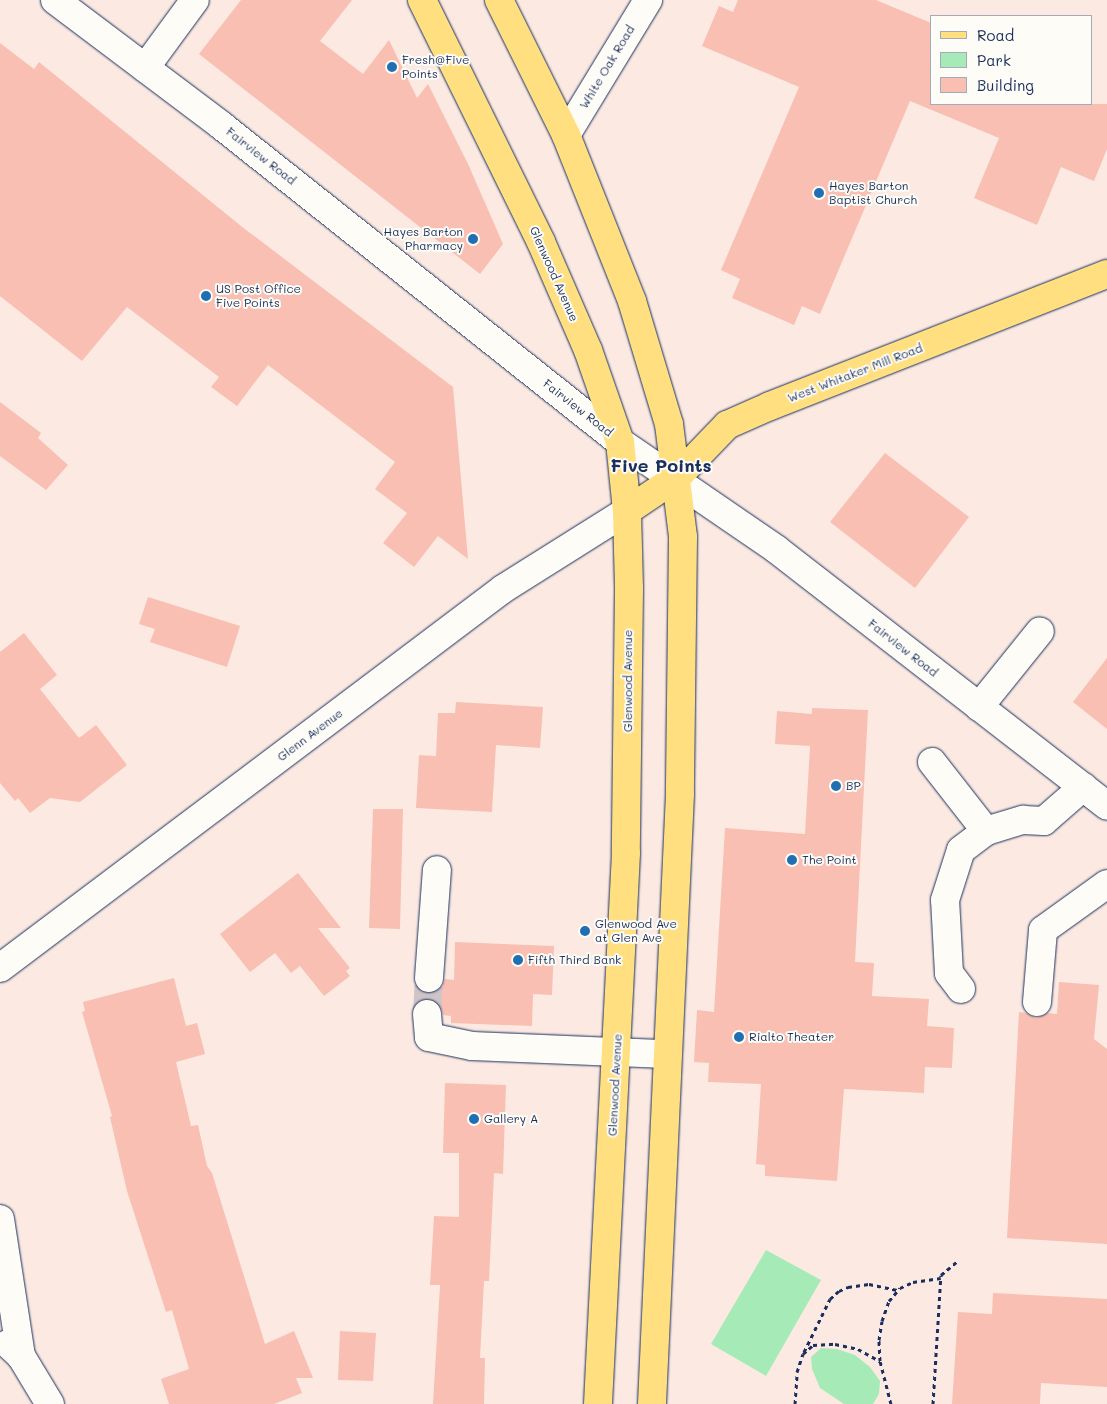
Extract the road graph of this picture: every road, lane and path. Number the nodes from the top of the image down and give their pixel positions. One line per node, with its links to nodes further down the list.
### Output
1 (56, 0): 6 (street, Fairview Road)
2 (195, 0): 6 (street)
3 (422, 0): 9 (main road, Glenwood Avenue)
4 (499, 0): 7 (main road)
5 (648, 0): 7 (street, White Oak Road)
6 (146, 68): 9 (street, Fairview Road)
7 (566, 135): 10 (main road)
8 (1107, 274): 10 (main road, West Whitaker Mill Road)
9 (620, 442): 10 (street, Fairview Road); 11 (main road, Glenwood Avenue)
10 (676, 478): 11 (main road, West Whitaker Mill Road); 13 (street, Fairview Road); 26 (main road)
11 (627, 511): 20 (street, Glenn Avenue); 25 (main road, Glenwood Avenue)
12 (1040, 631): 13 (street)
13 (979, 707): 15 (street, Fairview Road)
14 (932, 762): 17 (street)
15 (1083, 787): 16 (street, Fairview Road); 17 (street)
16 (1107, 806)
17 (986, 831): 22 (street)
18 (437, 870): 21 (street)
19 (1107, 884): 23 (street)
20 (0, 968)
21 (429, 978)
22 (961, 989)
23 (1037, 1002)
24 (427, 1014): 25 (street)
25 (616, 1052): 26 (street); 36 (main road, Glenwood Avenue)
26 (666, 1054): 37 (main road)
27 (0, 1219): 33 (street)
28 (960, 1260): 29 (path)
29 (941, 1278): 30 (path); 40 (path)
30 (898, 1290): 32 (path); 34 (path)
31 (0, 1337): 33 (street)
32 (804, 1354): 34 (path); 38 (path)
33 (21, 1356): 35 (street)
34 (880, 1361): 39 (path)
35 (50, 1404)
36 (598, 1404)
37 (652, 1404)
38 (795, 1404)
39 (891, 1404)
40 (933, 1404)

